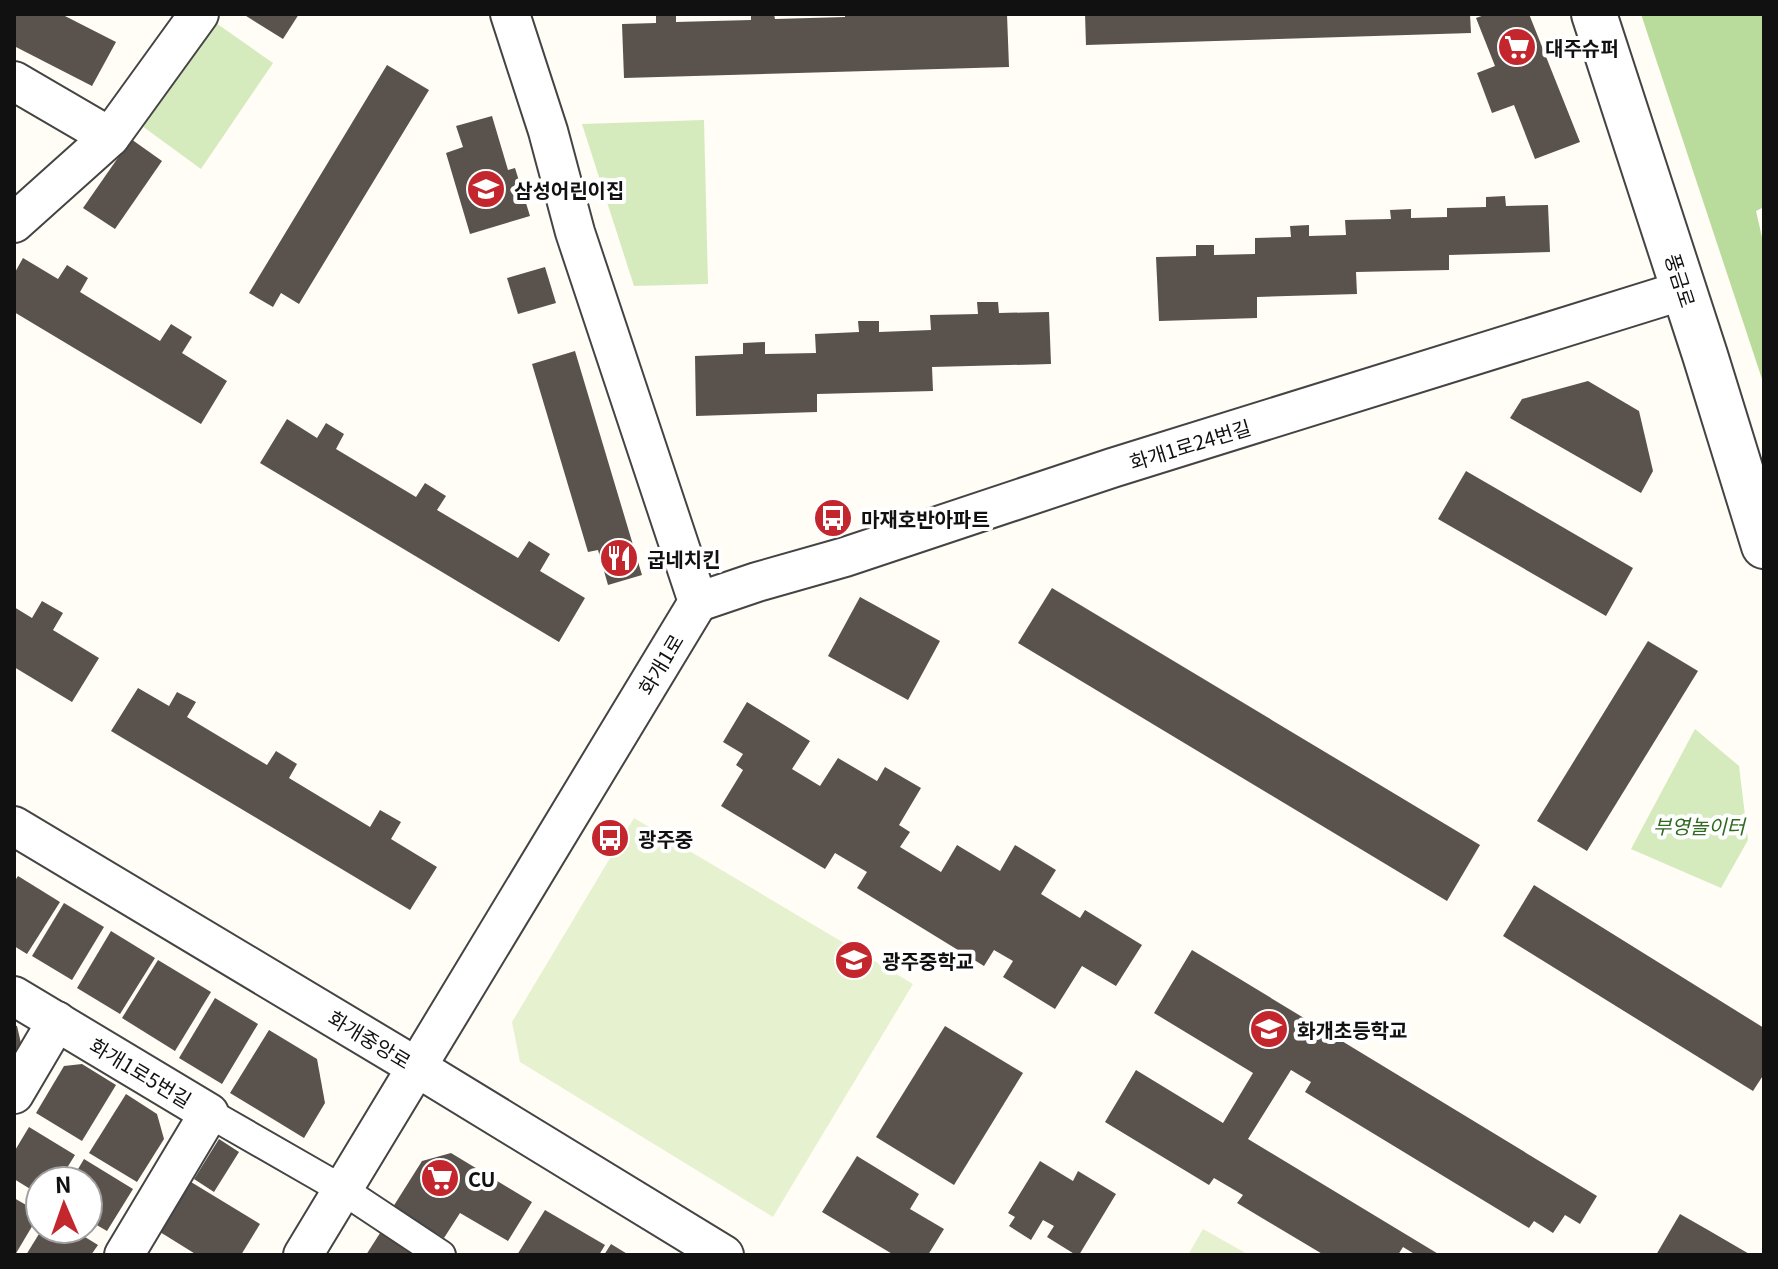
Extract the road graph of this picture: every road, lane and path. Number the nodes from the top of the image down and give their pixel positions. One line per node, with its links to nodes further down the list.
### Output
1 (199, 14): 5 (street)
2 (510, 14): 9 (street)
3 (1594, 14): 7 (street, 풍금로)
4 (14, 81): 5 (street)
5 (110, 137): 6 (street)
6 (14, 223)
7 (1684, 290): 8 (street, 풍금로); 9 (street, 화개1로24번길)
8 (1764, 546)
9 (698, 602): 13 (street, 화개1로)
10 (14, 826): 13 (street, 화개중앙로)
11 (14, 996): 12 (street, 화개1로5번길)
12 (57, 1021): 14 (street); 15 (street, 화개1로5번길)
13 (418, 1068): 16 (street, 화개1로); 20 (street, 화개중앙로)
14 (14, 1094)
15 (209, 1113): 16 (street); 17 (street, 화개1로5번길)
16 (343, 1190): 18 (street, 화개1로); 19 (street)
17 (124, 1255)
18 (303, 1255)
19 (441, 1255)
20 (724, 1255)

